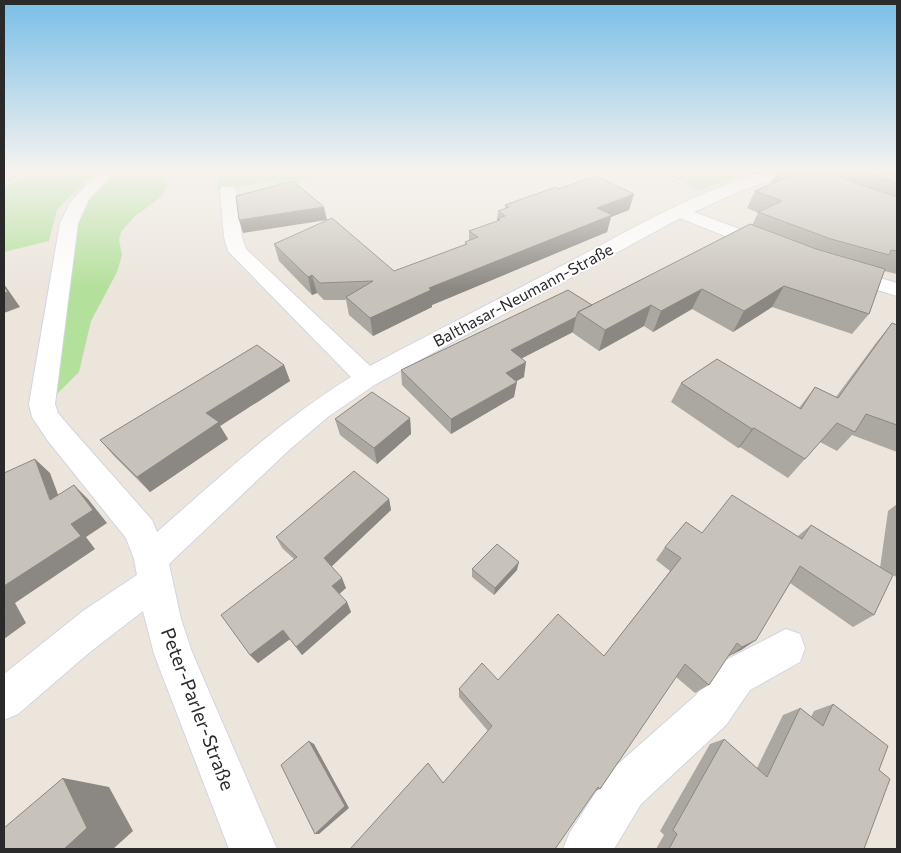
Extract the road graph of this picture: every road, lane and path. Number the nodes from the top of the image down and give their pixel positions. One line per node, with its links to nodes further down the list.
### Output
1 (73, 210): 9 (street, Peter-Parler-Straße)
2 (230, 210): 8 (street)
3 (685, 210): 4 (street, Balthasar-Neumann-Straße)
4 (680, 212): 5 (street); 8 (street, Balthasar-Neumann-Straße)
5 (786, 253)
6 (821, 266): 7 (street)
7 (897, 290)
8 (367, 378): 9 (street, Balthasar-Neumann-Straße)
9 (153, 571): 11 (street, Balthasar-Neumann-Straße); 12 (street, Peter-Parler-Straße)
10 (786, 648): 13 (street)
11 (4, 700)
12 (253, 849)
13 (587, 849)

